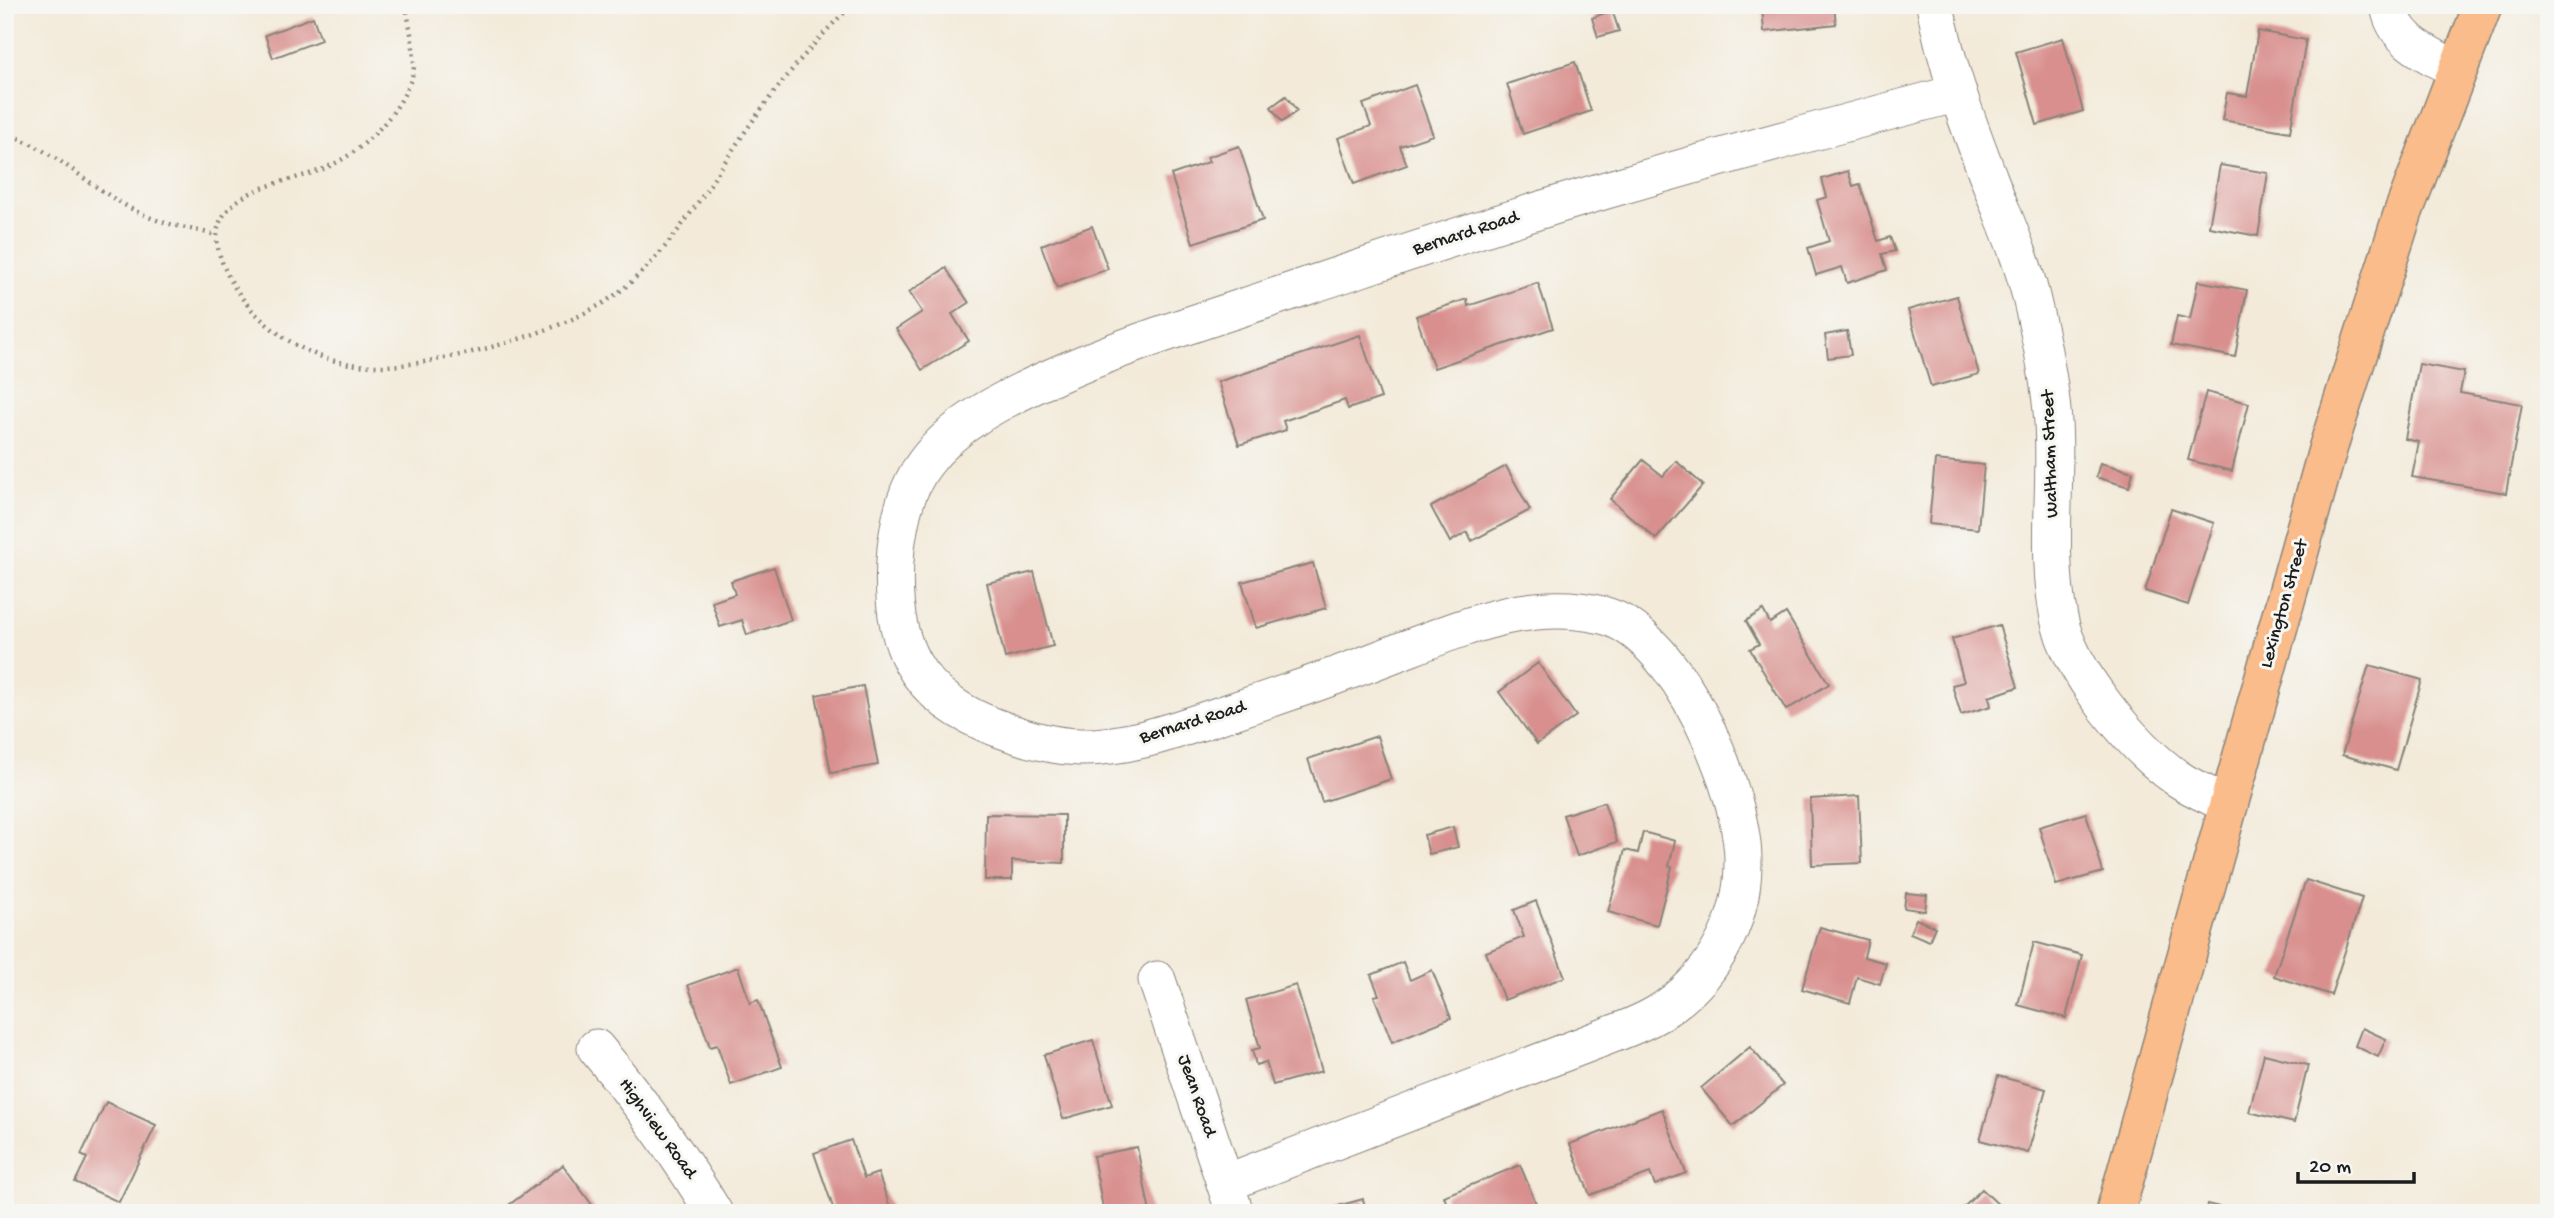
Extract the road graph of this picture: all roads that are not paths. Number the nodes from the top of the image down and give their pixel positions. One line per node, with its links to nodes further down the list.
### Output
1 (1934, 5): 5 (street, Waltham Street)
2 (2389, 5): 4 (street)
3 (2483, 5): 4 (main road, Lexington Street)
4 (2457, 70): 6 (main road, Lexington Street)
5 (1958, 93): 6 (street, Waltham Street); 9 (street, Bernard Road)
6 (2229, 805): 11 (main road, Lexington Street)
7 (1157, 980): 9 (street, Jean Road)
8 (596, 1048): 10 (street, Highview Road)
9 (1231, 1198)
10 (714, 1213)
11 (2115, 1213)

